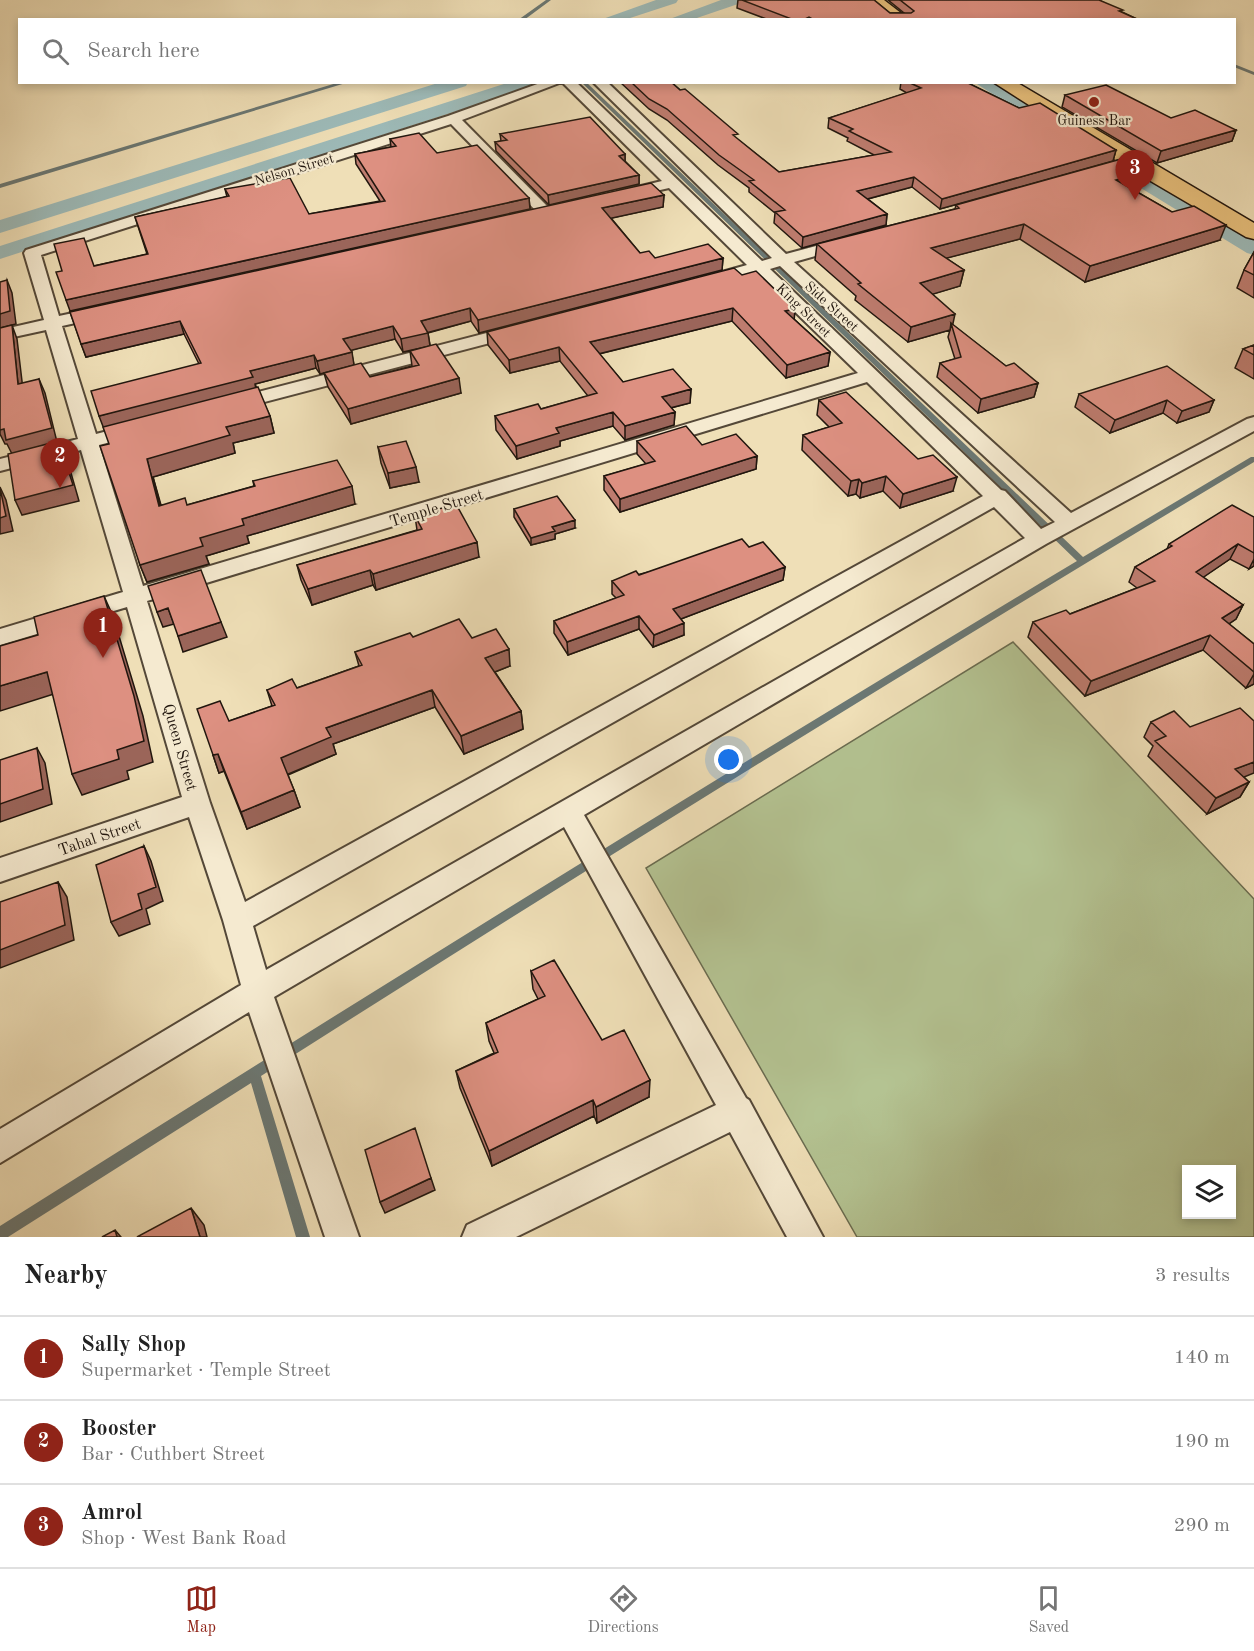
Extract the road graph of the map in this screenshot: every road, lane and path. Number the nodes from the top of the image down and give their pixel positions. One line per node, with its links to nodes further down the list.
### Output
1 (873, 0): 2 (main road)
2 (899, 18)
3 (550, 84): 7 (street, Nelson Street)
4 (570, 84): 10 (street, King Street)
5 (601, 84): 16 (street, Side Street)
6 (1005, 84): 8 (main road)
7 (453, 119): 12 (street); 15 (street, Nelson Street)
8 (1132, 162): 9 (street); 13 (main road)
9 (1109, 168)
10 (672, 183): 11 (street); 17 (street, King Street)
11 (614, 196)
12 (522, 217)
13 (1254, 232)
14 (862, 239): 16 (street)
15 (32, 253): 20 (street, Queen Street)
16 (782, 262): 17 (street); 30 (street, Side Street)
17 (762, 267): 18 (street); 23 (street, King Street)
18 (692, 285)
19 (120, 308): 20 (street)
20 (51, 323): 22 (street); 27 (street, Queen Street)
21 (533, 326): 24 (street)
22 (0, 335)
23 (872, 375): 29 (street, King Street); 32 (street, Temple Street)
24 (214, 409)
25 (1254, 423): 30 (street)
26 (157, 424): 27 (street)
27 (89, 442): 28 (street); 32 (street, Queen Street)
28 (0, 465)
29 (998, 496): 31 (street, King Street); 37 (street)
30 (1070, 524): 31 (street)
31 (1039, 539): 35 (street)
32 (137, 597): 33 (street, Temple Street); 34 (street, Queen Street)
33 (0, 637)
34 (197, 803): 36 (street, Tahal Street); 37 (street, Queen Street)
35 (569, 812): 38 (street); 39 (street)
36 (0, 870)
37 (237, 920): 38 (street, Queen Street)
38 (257, 991): 40 (street); 41 (street, Queen Street)
39 (738, 1111): 42 (street); 43 (street)
40 (0, 1147)
41 (342, 1237)
42 (479, 1237)
43 (807, 1237)

